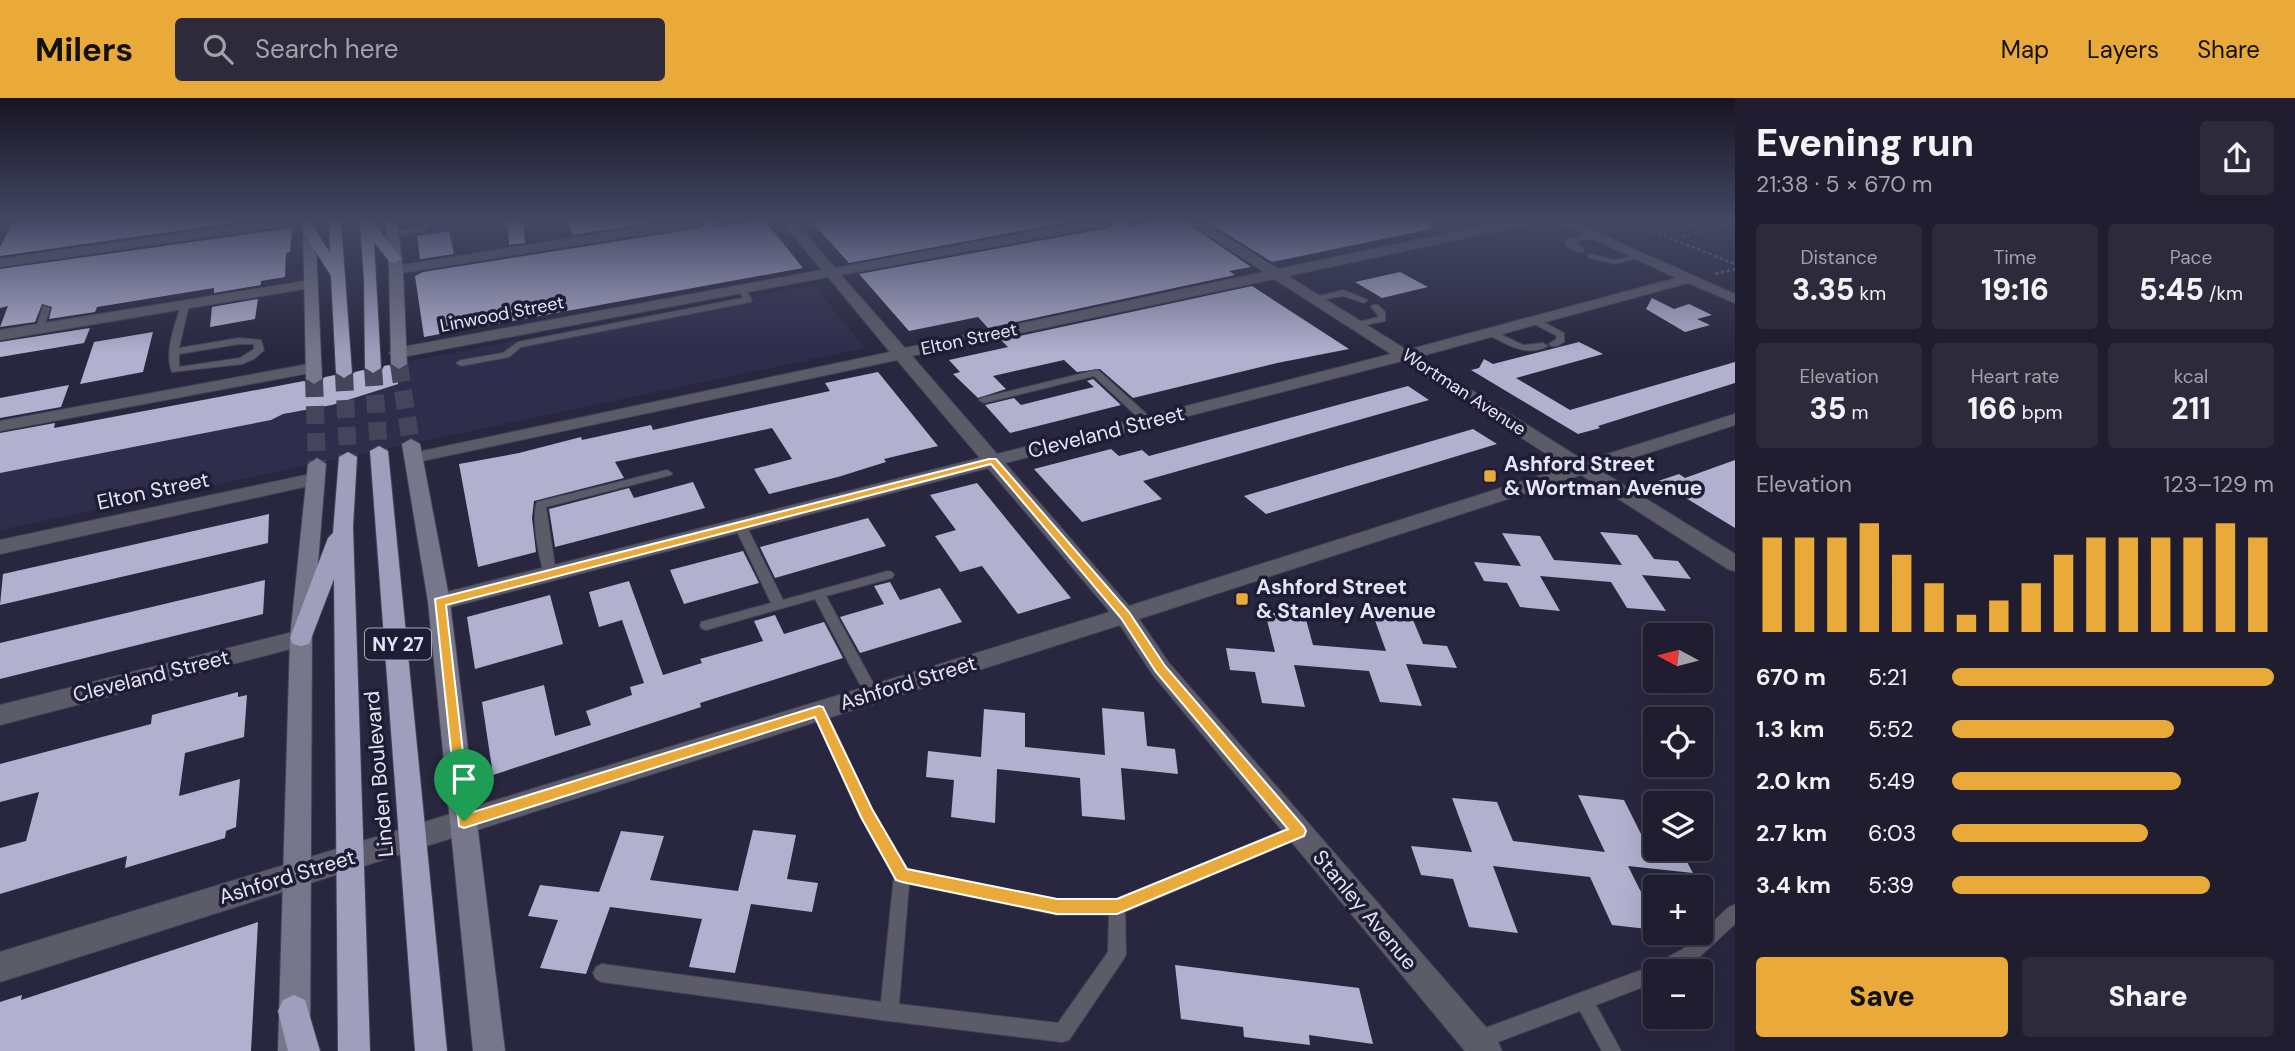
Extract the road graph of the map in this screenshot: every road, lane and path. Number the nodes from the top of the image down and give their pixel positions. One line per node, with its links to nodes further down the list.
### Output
1 (311, 265): 16 (street)
2 (332, 265): 14 (highway)
3 (337, 265): 14 (highway)
4 (370, 265): 35 (highway)
5 (395, 265): 17 (street, Linwood Street)
6 (825, 265): 12 (street, Stanley Avenue)
7 (867, 265): 12 (street, Linwood Street)
8 (1264, 265): 13 (street, Wortman Avenue)
9 (1307, 265): 13 (street, Elton Street)
10 (1666, 265): 15 (street)
11 (1735, 269): 15 (path)
12 (831, 272): 17 (street, Linwood Street); 32 (street, Stanley Avenue)
13 (1275, 272): 18 (street, Wortman Avenue); 32 (street, Elton Street)
14 (337, 274): 36 (highway)
15 (1698, 277): 19 (street); 24 (street, Cleveland Street)
16 (312, 284): 21 (street); 40 (street)
17 (741, 289): 34 (lane)
18 (1315, 298): 20 (lane); 25 (street, Wortman Avenue)
19 (1735, 299)
20 (1364, 300)
21 (185, 304): 26 (street); 31 (lane)
22 (1375, 307): 25 (lane)
23 (46, 308): 26 (lane)
24 (1534, 320): 27 (street, Cleveland Street); 29 (lane)
25 (1358, 325): 33 (street, Wortman Avenue)
26 (40, 328): 28 (street)
27 (1490, 332): 30 (lane); 33 (street, Cleveland Street)
28 (0, 334)
29 (1554, 344)
30 (1543, 346)
31 (175, 352): 31 (lane)
32 (901, 354): 43 (street, Stanley Avenue); 53 (street, Elton Street)
33 (1406, 355): 39 (street, Cleveland Street); 44 (street, Wortman Avenue)
34 (461, 363)
35 (373, 368)
36 (344, 373)
37 (984, 400): 39 (lane)
38 (1735, 419): 44 (street, Ashford Street)
39 (1148, 421): 43 (street, Cleveland Street)
40 (0, 426)
41 (379, 451): 63 (highway, Linden Boulevard / NY 27)
42 (348, 457): 47 (highway, Linden Boulevard / NY 27)
43 (993, 461): 46 (street, Cleveland Street); 55 (street, Stanley Avenue)
44 (1582, 468): 49 (street, Wortman Avenue); 55 (street, Ashford Street)
45 (667, 473): 50 (lane)
46 (740, 525): 50 (street, Cleveland Street); 54 (lane)
47 (343, 527): 57 (highway); 64 (highway, Linden Boulevard / NY 27)
48 (0, 547): 57 (street, Elton Street)
49 (1735, 564)
50 (550, 574): 53 (street, Cleveland Street)
51 (888, 575): 52 (lane)
52 (818, 594): 54 (lane); 58 (lane)
53 (439, 602): 61 (street)
54 (779, 605): 56 (lane)
55 (1125, 615): 58 (street, Ashford Street); 62 (street, Stanley Avenue)
56 (706, 625)
57 (301, 638): 60 (street, Cleveland Street); 65 (street)
58 (872, 694): 59 (street, Ashford Street)
59 (819, 711): 61 (street, Ashford Street); 66 (lane)
60 (0, 715)
61 (464, 821): 63 (street, Ashford Street); 81 (street)
62 (1299, 831): 67 (lane); 76 (street, Stanley Avenue)
63 (415, 837): 64 (street, Ashford Street); 80 (highway, Linden Boulevard / NY 27)
64 (350, 857): 65 (street, Ashford Street); 79 (highway, Linden Boulevard / NY 27)
65 (298, 873): 70 (street, Ashford Street); 74 (street)
66 (902, 875): 67 (lane); 75 (lane)
67 (1117, 907): 75 (lane)
68 (1735, 913): 69 (lane)
69 (1681, 959)
70 (0, 967)
71 (602, 973): 75 (lane)
72 (1643, 978): 73 (lane)
73 (1584, 1001): 76 (lane); 82 (lane)
74 (294, 1011): 77 (street); 78 (highway)
75 (889, 1012)
76 (1481, 1046)
77 (293, 1051)
78 (304, 1051)
79 (354, 1051)
80 (431, 1051)
81 (489, 1051)
82 (1612, 1051)

